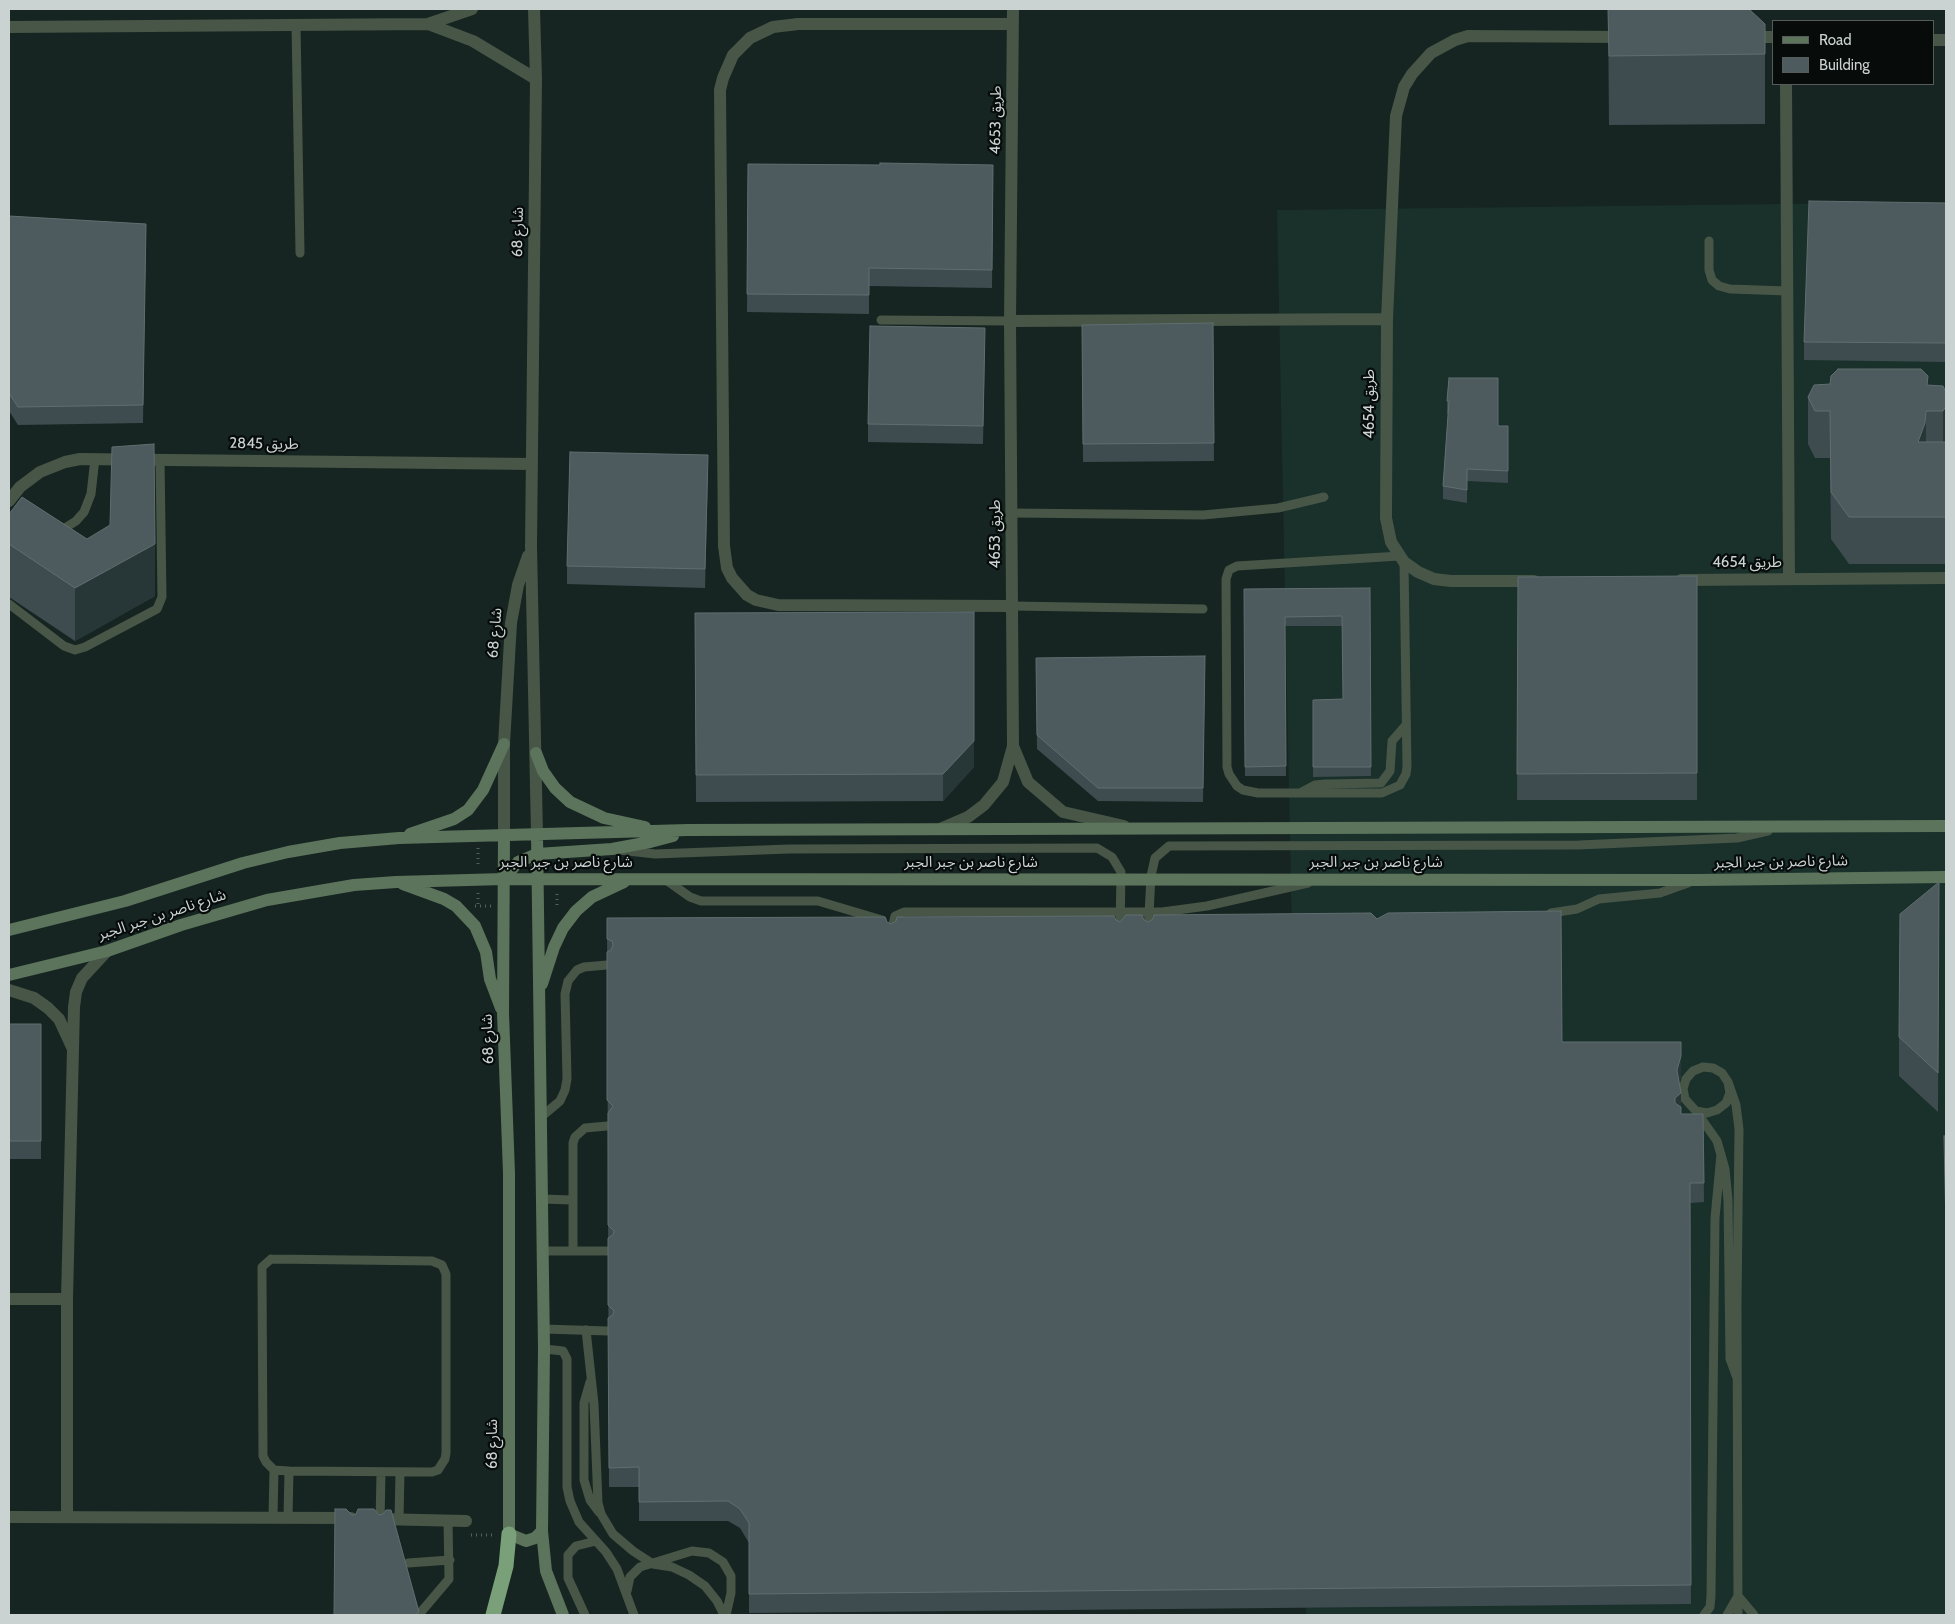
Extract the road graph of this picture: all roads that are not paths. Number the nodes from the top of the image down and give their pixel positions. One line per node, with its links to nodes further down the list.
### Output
1 (472, 9): 4 (street)
2 (534, 9): 11 (street, شارع 68)
3 (1013, 9): 5 (street, طريق 4653)
4 (428, 24): 6 (street); 11 (street)
5 (1013, 24): 18 (street, طريق 4653); 33 (street)
6 (296, 25): 7 (street); 14 (lane)
7 (9, 27)
8 (1636, 37): 16 (street, طريق 4654)
9 (1734, 37): 10 (street)
10 (1772, 37)
11 (536, 79): 21 (street, شارع 68)
12 (1786, 85): 15 (street)
13 (1709, 242): 15 (lane)
14 (300, 253)
15 (1787, 291): 29 (street)
16 (1387, 319): 18 (street); 27 (street, طريق 4654)
17 (881, 320): 18 (lane)
18 (1010, 321): 24 (street, طريق 4653)
19 (95, 458): 20 (street, طريق 2845); 23 (street, طريق 2845); 25 (lane)
20 (160, 459): 21 (street, طريق 2845); 32 (lane)
21 (532, 464): 26 (street, شارع 68)
22 (1324, 497): 24 (lane)
23 (9, 501)
24 (1012, 513): 33 (street, طريق 4653)
25 (48, 535)
26 (531, 546): 36 (street, شارع 68); 38 (street, شارع 68)
27 (1402, 559): 30 (street); 35 (lane); 39 (lane)
28 (1946, 578): 29 (street, طريق 4654)
29 (1789, 579): 31 (street, طريق 4654)
30 (1550, 580)
31 (1670, 580)
32 (9, 604)
33 (1012, 606): 34 (lane); 37 (street, طريق 4653)
34 (1203, 610)
35 (1406, 725): 39 (lane); 39 (lane)
36 (504, 744): 46 (street, شارع 68); 48 (main road)
37 (1013, 746): 42 (street, طريق 4653); 43 (street, طريق 4653)
38 (536, 753): 45 (main road); 47 (street, شارع 68)
39 (1299, 794)
40 (1943, 824): 41 (main road, شارع ناصر بن جبر الجبر)
41 (1788, 826): 43 (main road, شارع ناصر بن جبر الجبر); 63 (lane)
42 (940, 828): 43 (main road, شارع ناصر بن جبر الجبر); 44 (main road, شارع ناصر بن جبر الجبر)
43 (1135, 828)
44 (688, 830): 45 (main road, شارع ناصر بن جبر الجبر); 49 (main road)
45 (662, 831): 47 (main road, شارع ناصر بن جبر الجبر)
46 (504, 835): 47 (main road, شارع ناصر بن جبر الجبر); 48 (main road, شارع ناصر بن جبر الجبر); 52 (main road, شارع 68)
47 (537, 835): 50 (main road, شارع 68)
48 (399, 838): 61 (main road, شارع ناصر بن جبر الجبر)
49 (612, 849): 50 (main road); 62 (lane)
50 (537, 854): 52 (main road); 53 (main road, شارع 68)
51 (1946, 877): 57 (main road, شارع ناصر بن جبر الجبر)
52 (504, 879): 53 (main road, شارع ناصر بن جبر الجبر); 58 (main road, شارع ناصر بن جبر الجبر); 70 (main road, شارع 68)
53 (537, 879): 54 (main road, شارع ناصر بن جبر الجبر); 69 (main road, شارع 68)
54 (630, 879): 55 (main road, شارع ناصر بن جبر الجبر); 69 (main road)
55 (666, 880): 56 (main road, شارع ناصر بن جبر الجبر); 59 (lane)
56 (1322, 880): 57 (main road, شارع ناصر بن جبر الجبر); 59 (lane)
57 (1697, 880): 60 (lane)
58 (396, 882): 65 (main road, شارع ناصر بن جبر الجبر); 70 (main road)
59 (1090, 912): 64 (lane)
60 (1536, 913)
61 (9, 930)
62 (1120, 935)
63 (1148, 935)
64 (891, 937)
65 (107, 951): 67 (main road, شارع ناصر بن جبر الجبر); 71 (street)
66 (607, 966): 74 (lane)
67 (9, 976)
68 (9, 990): 71 (street)
69 (539, 994): 74 (main road, شارع 68)
70 (503, 1013): 103 (main road, شارع 68)
71 (74, 1054): 83 (street)
72 (1728, 1082): 73 (lane); 73 (lane); 85 (lane)
73 (1692, 1111): 76 (lane)
74 (541, 1117): 77 (main road, شارع 68)
75 (608, 1126): 78 (lane)
76 (1721, 1154): 84 (lane); 85 (lane)
77 (542, 1198): 78 (lane); 79 (main road, شارع 68)
78 (572, 1200): 80 (lane)
79 (542, 1251): 80 (lane); 86 (main road, شارع 68)
80 (573, 1251): 81 (lane)
81 (608, 1251)
82 (9, 1299): 83 (street)
83 (67, 1299): 95 (street)
84 (1714, 1303): 85 (lane); 117 (lane)
85 (1732, 1304): 110 (lane)
86 (543, 1329): 87 (lane); 89 (main road, شارع 68)
87 (586, 1330): 88 (lane); 108 (lane)
88 (608, 1331)
89 (544, 1349): 102 (main road, شارع 68); 105 (lane)
90 (274, 1470): 91 (lane); 93 (lane); 96 (lane)
91 (289, 1471): 92 (lane); 97 (lane)
92 (381, 1472): 93 (lane); 98 (lane)
93 (400, 1472): 99 (lane)
94 (9, 1516): 95 (street)
95 (67, 1516): 96 (street)
96 (274, 1517): 97 (street)
97 (288, 1517): 98 (street)
98 (380, 1519): 99 (street); 104 (lane)
99 (399, 1520): 100 (street)
100 (448, 1521): 101 (street); 106 (lane)
101 (466, 1521)
102 (542, 1531): 103 (main road); 113 (main road, شارع 68)
103 (509, 1534): 112 (highway)
104 (380, 1536)
105 (596, 1541): 109 (lane); 114 (lane)
106 (450, 1560): 107 (lane); 111 (lane)
107 (408, 1563)
108 (653, 1564): 109 (lane); 116 (lane); 116 (lane)
109 (627, 1590): 115 (lane)
110 (1738, 1596): 118 (lane); 119 (lane); 120 (lane)
111 (421, 1612)
112 (493, 1615)
113 (563, 1615)
114 (586, 1615)
115 (634, 1615)
116 (725, 1615)
117 (1704, 1615)
118 (1727, 1615)
119 (1738, 1615)
120 (1754, 1615)

